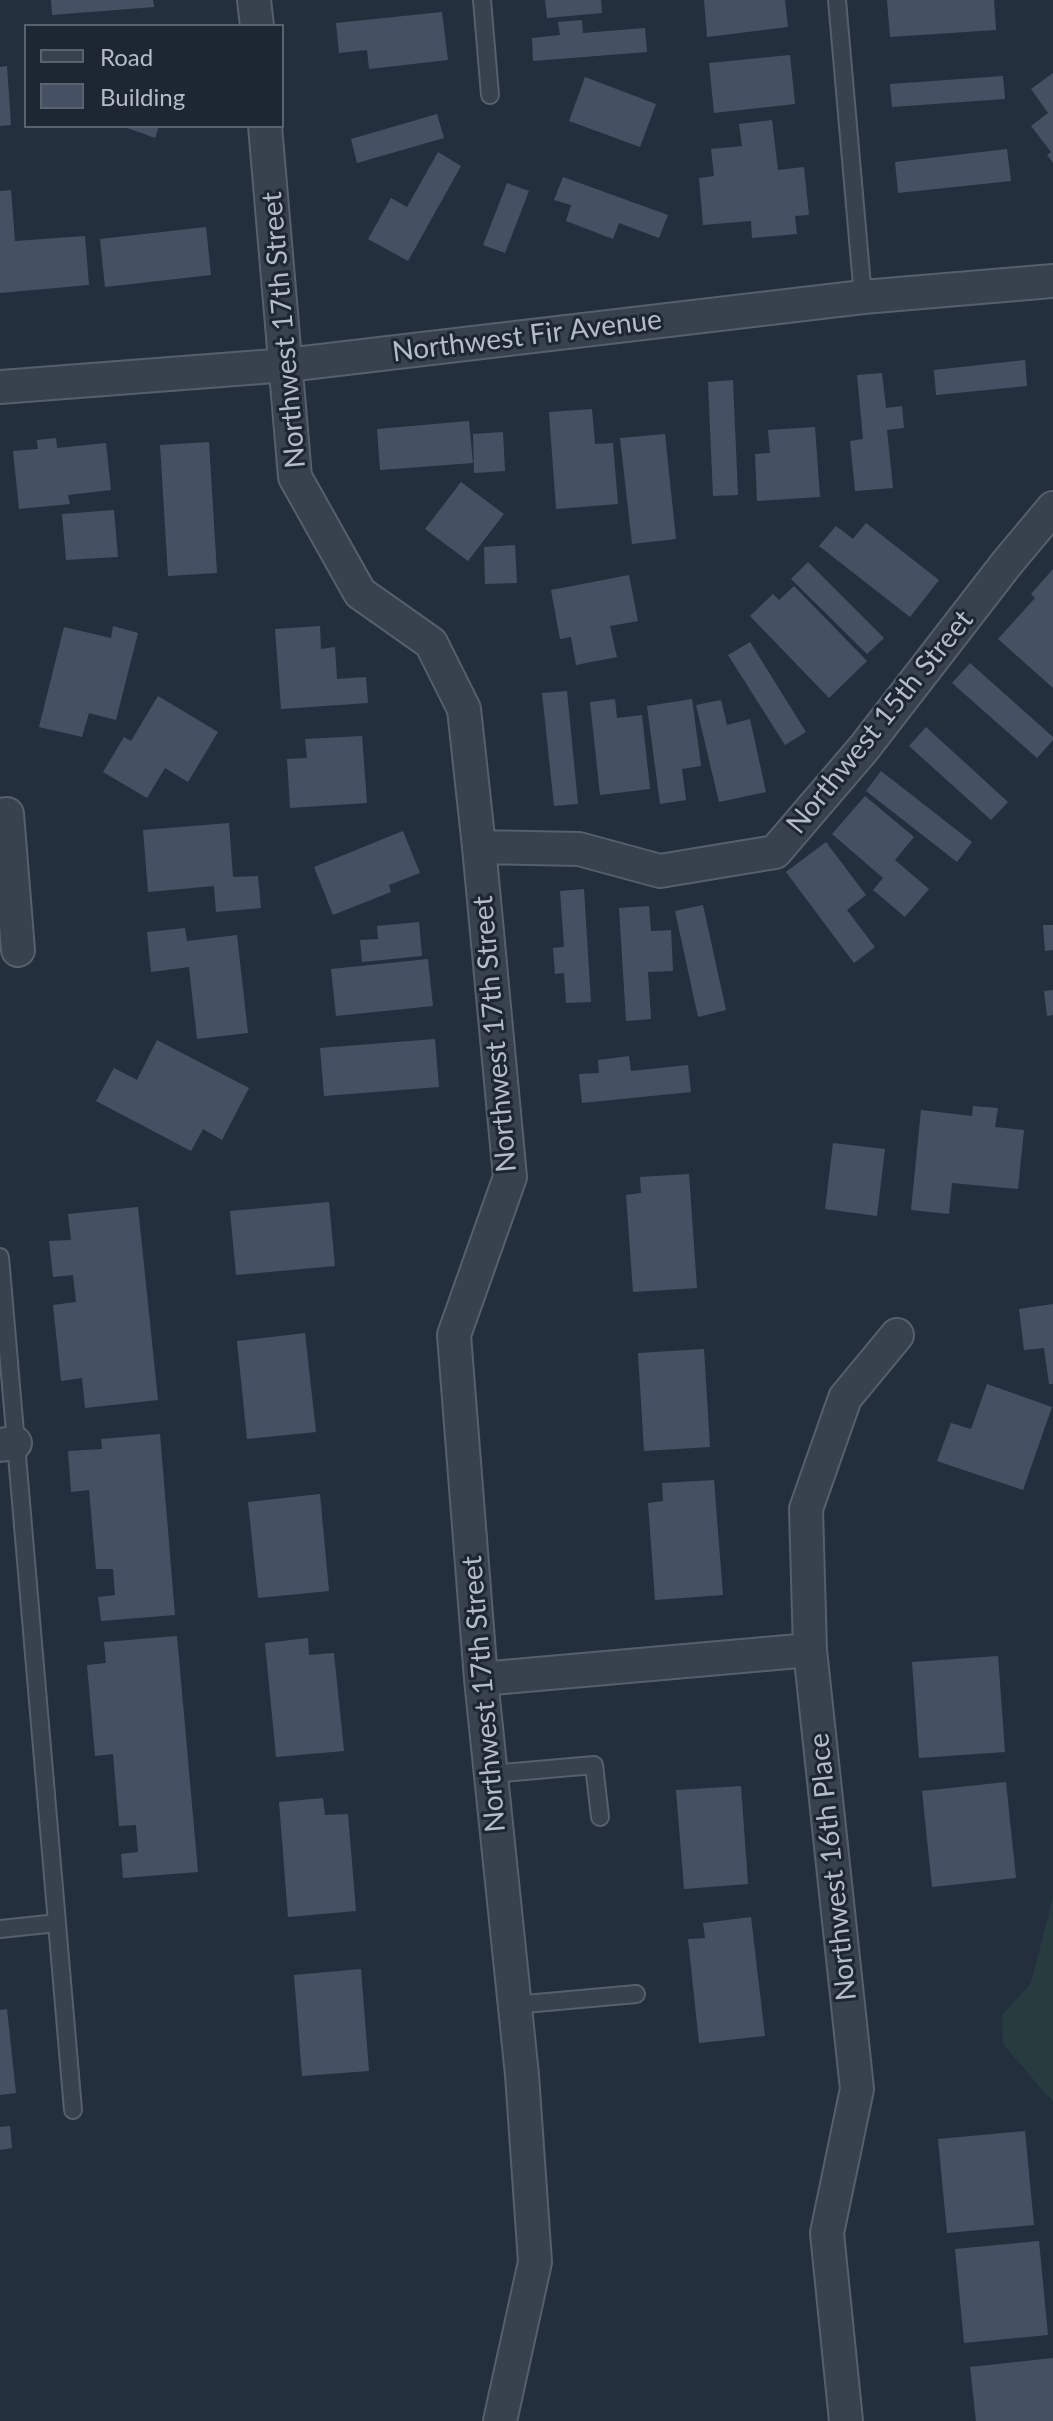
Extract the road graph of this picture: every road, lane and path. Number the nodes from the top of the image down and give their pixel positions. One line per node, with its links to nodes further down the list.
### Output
1 (254, 0): 4 (street)
2 (482, 0): 5 (lane)
3 (837, 0): 8 (lane)
4 (257, 24)
5 (490, 95)
6 (265, 128): 9 (street, Northwest 17th Street)
7 (1053, 281): 8 (street, Northwest Fir Avenue)
8 (863, 297): 9 (street, Northwest Fir Avenue)
9 (287, 365): 10 (street, Northwest Fir Avenue); 13 (street, Northwest 17th Street)
10 (0, 387)
11 (1053, 508): 13 (street, Northwest 15th Street)
12 (0, 815): 14 (street)
13 (479, 847): 19 (street, Northwest 17th Street)
14 (18, 950)
15 (0, 1257): 17 (lane)
16 (897, 1335): 18 (street, Northwest 16th Place)
17 (7, 1444): 22 (lane)
18 (810, 1650): 19 (street); 28 (street, Northwest 16th Place)
19 (481, 1679): 20 (street, Northwest 17th Street)
20 (491, 1774): 21 (lane); 25 (street, Northwest 17th Street)
21 (600, 1817)
22 (57, 1923): 23 (lane); 26 (lane)
23 (0, 1929)
24 (636, 1994): 25 (lane)
25 (514, 2005): 27 (street, Northwest 17th Street)
26 (73, 2110)
27 (500, 2421)
28 (846, 2421)

